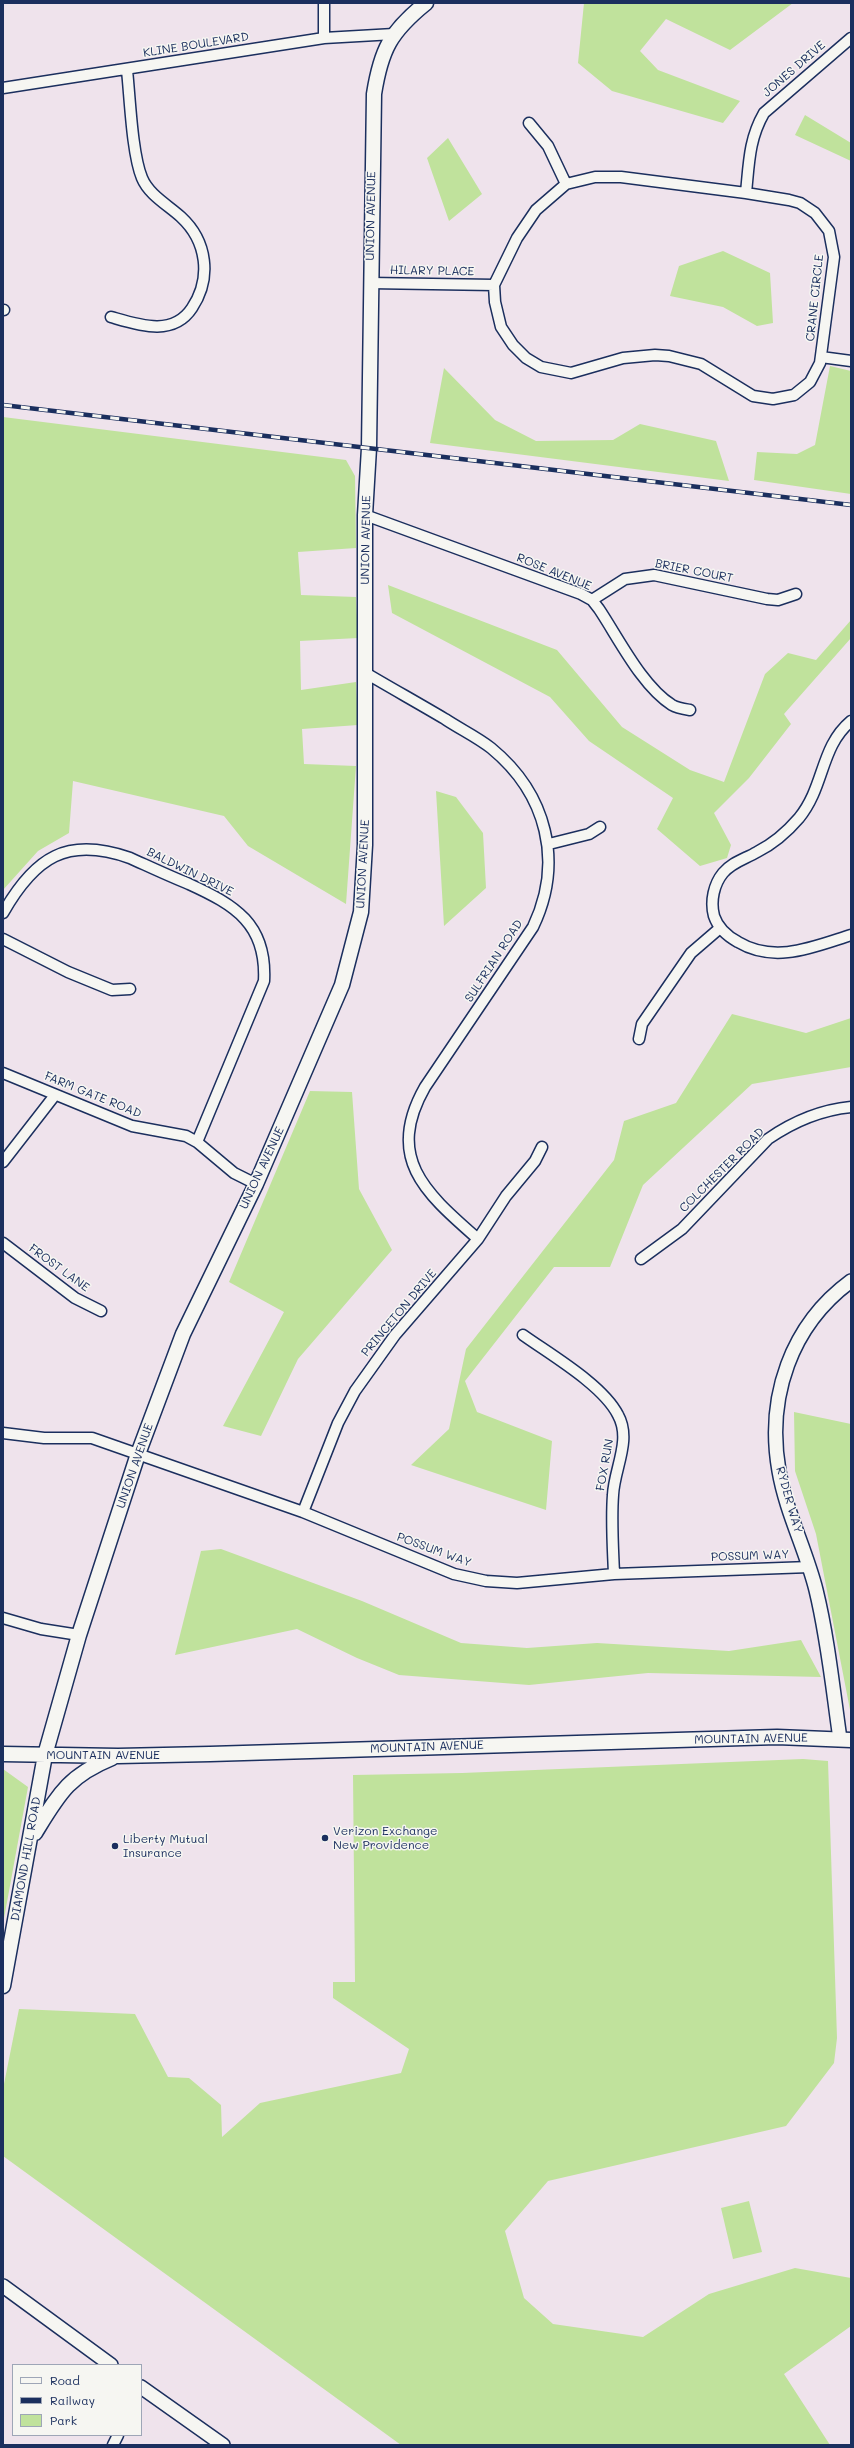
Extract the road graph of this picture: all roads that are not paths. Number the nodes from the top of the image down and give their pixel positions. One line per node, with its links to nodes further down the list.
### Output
1 (324, 3): 4 (street)
2 (426, 3): 3 (main road, UNION AVENUE)
3 (394, 34): 4 (street, KLINE BOULEVARD); 11 (main road, UNION AVENUE)
4 (324, 38): 6 (street, KLINE BOULEVARD)
5 (851, 38): 10 (street, JONES DRIVE)
6 (127, 70): 7 (street, KLINE BOULEVARD); 13 (street)
7 (3, 88)
8 (529, 123): 9 (street)
9 (566, 184): 10 (street, CRANE CIRCLE); 12 (street, CRANE CIRCLE)
10 (746, 193): 14 (street, CRANE CIRCLE)
11 (370, 283): 12 (street, HILARY PLACE); 16 (main road, UNION AVENUE)
12 (494, 285): 14 (street, CRANE CIRCLE)
13 (112, 317)
14 (821, 357): 15 (street)
15 (851, 361)
16 (365, 515): 18 (street, ROSE AVENUE); 19 (main road, UNION AVENUE)
17 (796, 594): 18 (street, BRIER COURT)
18 (592, 600): 20 (street, ROSE AVENUE)
19 (364, 672): 23 (street, SULFRIAN ROAD); 36 (main road, UNION AVENUE)
20 (690, 710)
21 (851, 721): 25 (street)
22 (600, 827): 23 (street)
23 (548, 844): 37 (street, SULFRIAN ROAD)
24 (3, 913): 33 (street, BALDWIN DRIVE)
25 (720, 928): 26 (street); 29 (street)
26 (851, 935)
27 (3, 939): 28 (street)
28 (130, 989)
29 (639, 1039)
30 (3, 1073): 31 (street, FARM GATE ROAD)
31 (55, 1095): 33 (street, FARM GATE ROAD); 35 (street)
32 (851, 1107): 39 (street, COLCHESTER ROAD)
33 (197, 1142): 36 (street, FARM GATE ROAD)
34 (542, 1147): 37 (street, PRINCETON DRIVE)
35 (3, 1162)
36 (256, 1184): 44 (main road, UNION AVENUE)
37 (478, 1239): 45 (street, PRINCETON DRIVE)
38 (3, 1243): 41 (street, FROST LANE)
39 (641, 1259)
40 (851, 1281): 46 (street, RYDER WAY)
41 (101, 1311)
42 (524, 1335): 47 (street, FOX RUN)
43 (3, 1433): 44 (street, POSSUM WAY)
44 (138, 1454): 45 (street, POSSUM WAY); 49 (main road, UNION AVENUE)
45 (303, 1512): 47 (street, POSSUM WAY)
46 (810, 1567): 47 (street, POSSUM WAY); 50 (street, RYDER WAY)
47 (614, 1574)
48 (3, 1618): 49 (street)
49 (79, 1635): 52 (main road, UNION AVENUE)
50 (846, 1740): 53 (main road, MOUNTAIN AVENUE)
51 (3, 1754): 52 (main road, MOUNTAIN AVENUE)
52 (45, 1755): 53 (main road, MOUNTAIN AVENUE); 54 (main road, DIAMOND HILL ROAD)
53 (118, 1756): 54 (main road)
54 (30, 1840): 55 (main road, DIAMOND HILL ROAD)
55 (3, 1986)
56 (3, 2286): 57 (street)
57 (110, 2364)
58 (142, 2390): 61 (street)
59 (118, 2436): 60 (street)
60 (113, 2445)
61 (223, 2445)

